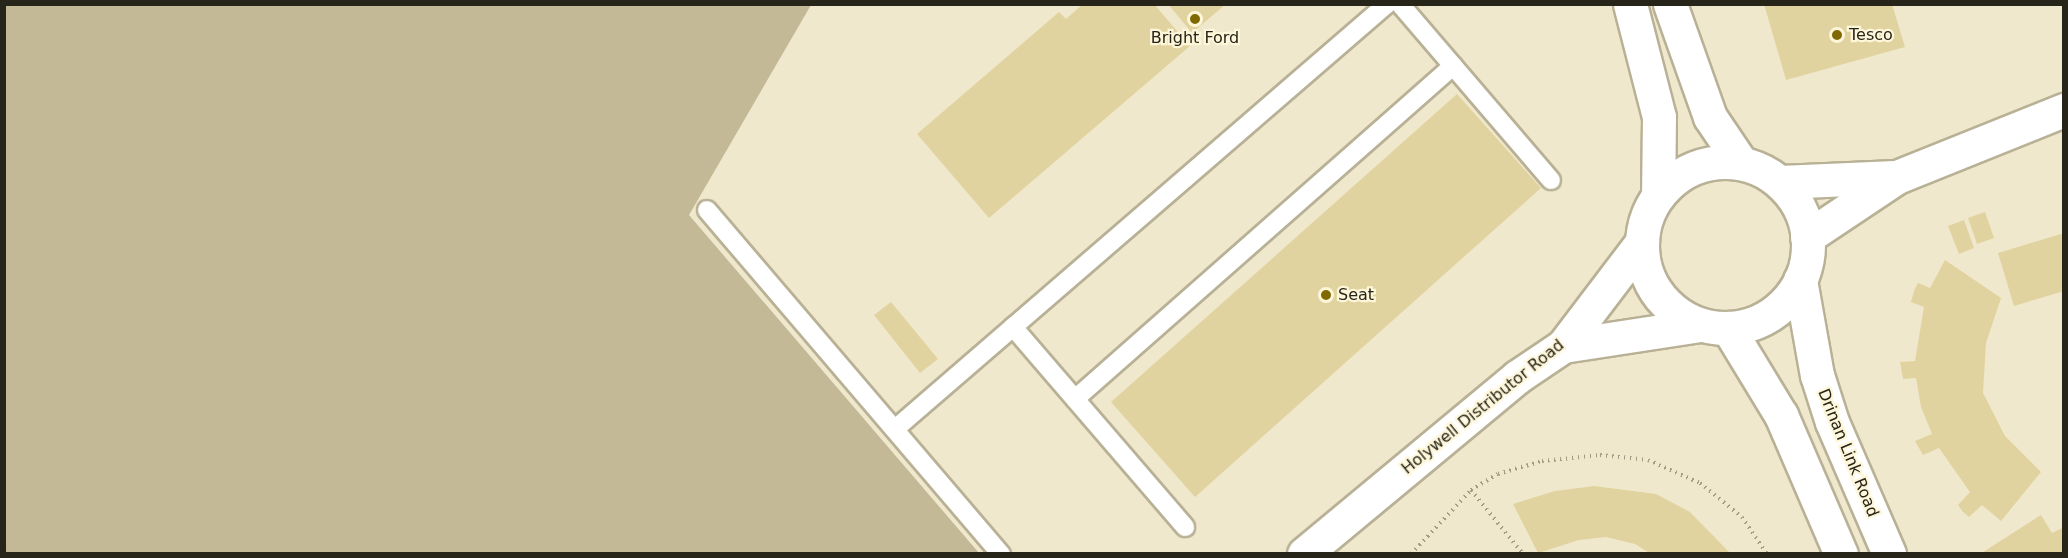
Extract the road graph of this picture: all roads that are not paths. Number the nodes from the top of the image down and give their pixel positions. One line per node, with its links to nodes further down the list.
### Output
1 (1387, 4): 17 (lane)
2 (1400, 4): 5 (lane)
3 (1629, 4): 11 (main road)
4 (1670, 4): 7 (main road)
5 (1453, 66): 9 (lane); 19 (lane)
6 (2064, 110): 8 (main road)
7 (1741, 163): 10 (main road); 11 (main road)
8 (1897, 177): 10 (main road); 13 (main road)
9 (1551, 180)
10 (1780, 183): 13 (main road)
11 (1658, 195): 14 (main road)
12 (707, 210): 20 (lane)
13 (1807, 237): 15 (main road)
14 (1642, 242): 16 (main road); 18 (main road, Holywell Distributor Road)
15 (1800, 280): 16 (main road); 25 (main road, Drinan Link Road)
16 (1714, 326): 18 (main road); 24 (main road)
17 (1013, 327): 19 (lane); 20 (lane)
18 (1563, 346): 23 (main road, Holywell Distributor Road)
19 (1075, 399): 21 (lane)
20 (895, 429): 22 (lane)
21 (1185, 526)
22 (1001, 554)
23 (1304, 554)
24 (1841, 554)
25 (1889, 554)

